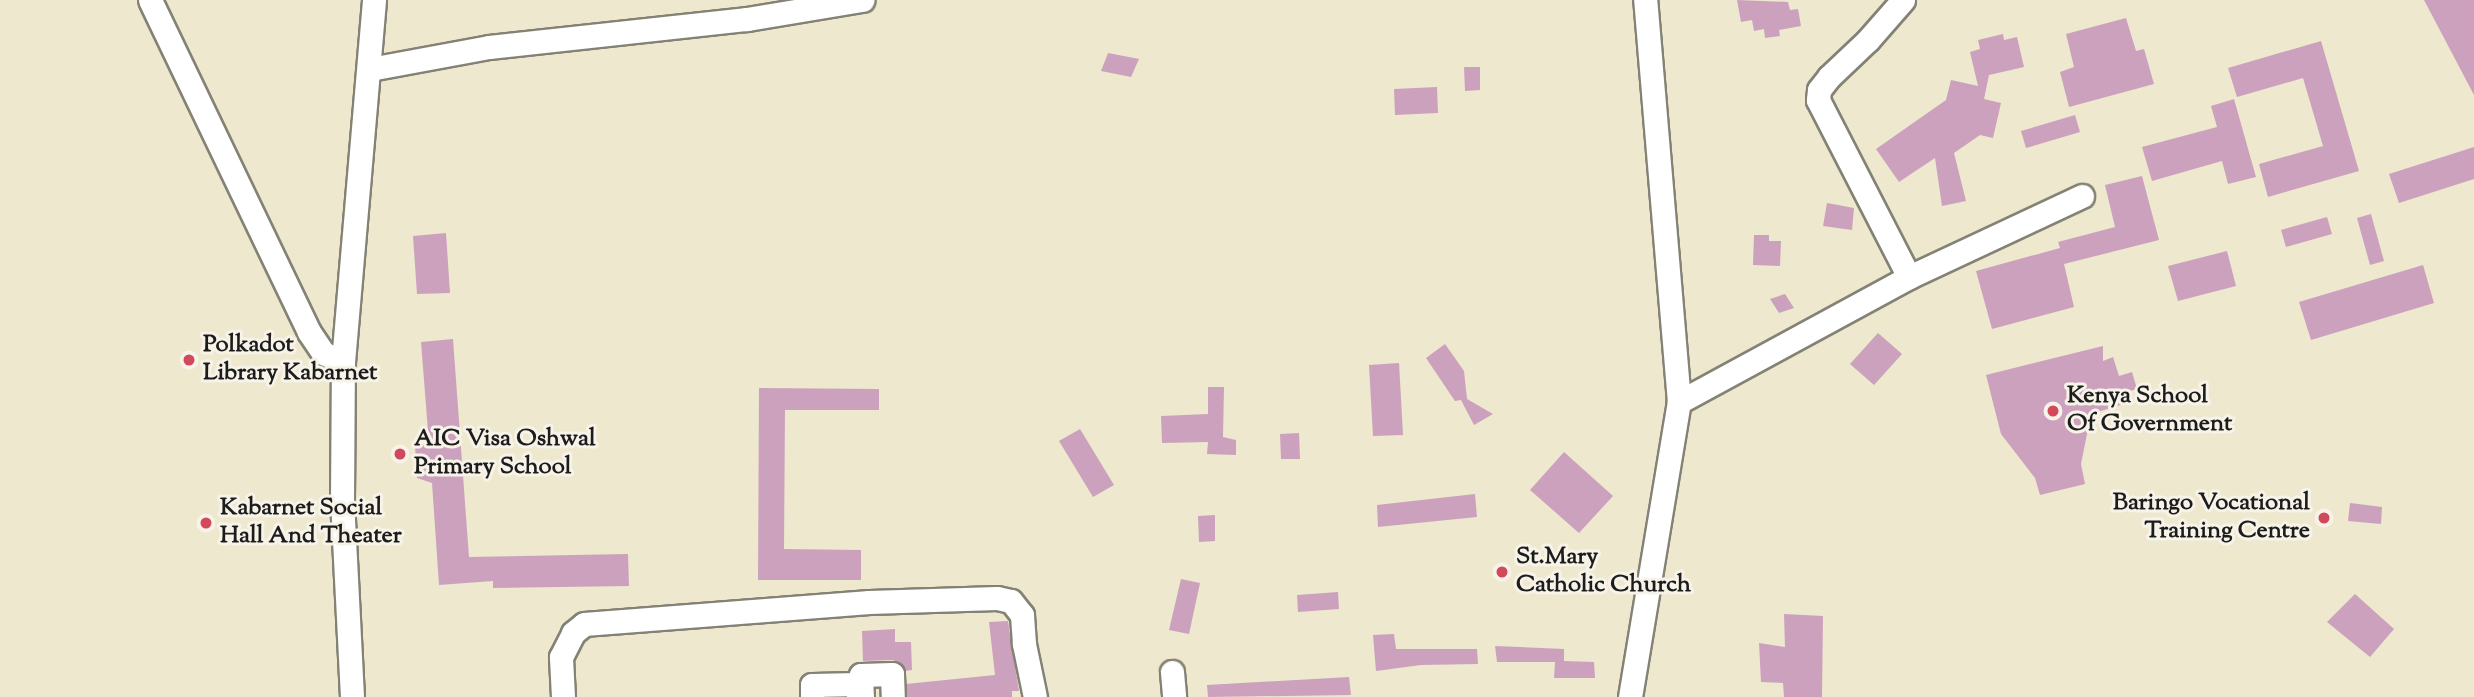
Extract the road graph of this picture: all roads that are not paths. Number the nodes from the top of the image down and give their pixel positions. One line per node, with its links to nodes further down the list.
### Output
1 (150, 0): 9 (street)
2 (374, 0): 6 (street)
3 (862, 0): 6 (street)
4 (1645, 0): 10 (street)
5 (1903, 0): 8 (street)
6 (370, 69): 9 (street)
7 (2082, 196): 8 (street)
8 (1909, 277): 10 (street)
9 (343, 362): 12 (street)
10 (1679, 402): 19 (street)
11 (1172, 672): 18 (street)
12 (352, 697)
13 (563, 697): 17 (street)
14 (812, 697): 15 (street)
15 (860, 697): 16 (street)
16 (893, 697)
17 (1035, 697)
18 (1174, 697)
19 (1630, 697)

